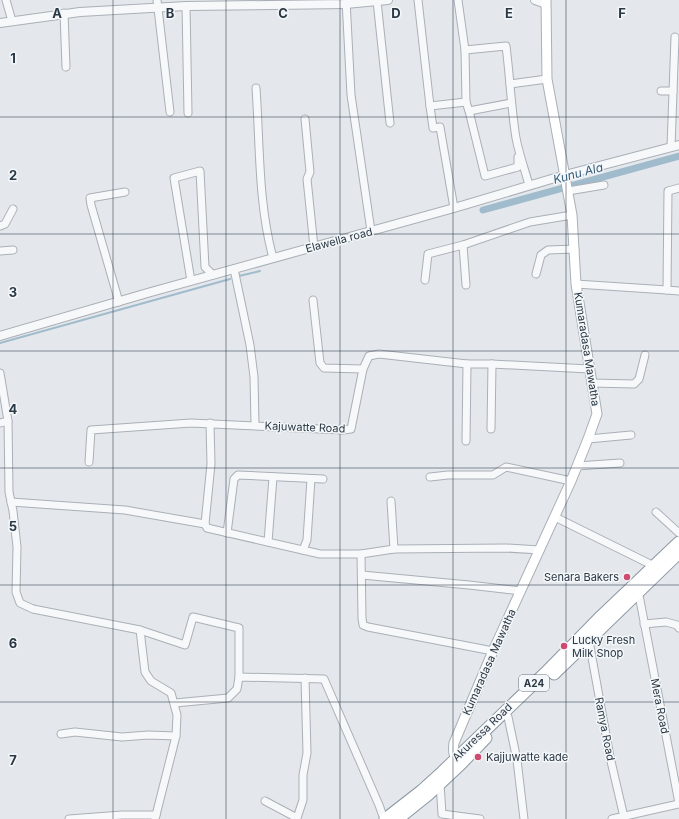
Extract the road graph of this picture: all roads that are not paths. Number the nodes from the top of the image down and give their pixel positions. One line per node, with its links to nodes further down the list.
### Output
1 (6, 0): 13 (street)
2 (388, 0): 6 (street)
3 (418, 0): 25 (street)
4 (458, 0): 16 (street)
5 (535, 0): 9 (street)
6 (377, 1): 8 (street); 30 (street)
7 (321, 2): 8 (street); 11 (street)
8 (346, 2): 43 (street)
9 (546, 2): 18 (main road, Kumaradasa Mawatha)
10 (158, 4): 11 (street); 12 (street); 27 (street)
11 (186, 6): 28 (street)
12 (64, 13): 13 (street); 17 (street)
13 (12, 21): 14 (street)
14 (0, 24)
15 (675, 37): 22 (street)
16 (465, 50): 19 (street); 23 (street)
17 (66, 67)
18 (547, 79): 19 (street); 33 (main road, Kumaradasa Mawatha)
19 (510, 84): 24 (street)
20 (256, 88): 49 (street)
21 (661, 91): 22 (street)
22 (673, 91): 31 (street)
23 (466, 102): 25 (street); 26 (street)
24 (511, 103): 26 (street); 32 (street)
25 (430, 106): 39 (street)
26 (469, 111): 32 (street)
27 (170, 112)
28 (188, 113)
29 (305, 119): 45 (street)
30 (390, 123)
31 (675, 146): 33 (street, Elawella road)
32 (521, 156): 34 (street)
33 (565, 175): 34 (street, Elawella road); 38 (main road, Kumaradasa Mawatha)
34 (529, 185): 39 (street, Elawella road)
35 (604, 185): 38 (street)
36 (679, 188): 57 (street)
37 (125, 192): 60 (street)
38 (568, 192): 41 (main road, Kumaradasa Mawatha)
39 (454, 208): 43 (street, Elawella road)
40 (13, 209): 42 (street)
41 (572, 215): 44 (street); 46 (main road, Kumaradasa Mawatha)
42 (0, 226)
43 (371, 231): 45 (street, Elawella road)
44 (463, 245): 53 (street); 56 (street)
45 (314, 246): 49 (street, Elawella road)
46 (575, 249): 52 (street); 55 (main road, Kumaradasa Mawatha)
47 (12, 250): 48 (street)
48 (0, 251)
49 (273, 258): 50 (street, Elawella road)
50 (234, 268): 51 (street, Elawella road); 72 (street)
51 (213, 274): 54 (street, Elawella road); 54 (street)
52 (536, 274)
53 (425, 280)
54 (191, 281): 60 (street, Elawella road)
55 (576, 284): 57 (street); 66 (main road, Kumaradasa Mawatha)
56 (466, 285)
57 (667, 290): 58 (street)
58 (679, 291)
59 (313, 300): 65 (street)
60 (119, 302): 61 (street, Elawella road)
61 (0, 336)
62 (645, 355): 68 (street)
63 (466, 364): 64 (street, Kajuwatte Road); 65 (street, Kajuwatte Road); 76 (street)
64 (492, 364): 66 (street, Kajuwatte Road); 73 (street)
65 (363, 369): 72 (street, Kajuwatte Road)
66 (589, 369): 68 (main road, Kumaradasa Mawatha)
67 (0, 373): 69 (street)
68 (591, 383): 75 (main road, Kumaradasa Mawatha)
69 (8, 421): 70 (street); 86 (street)
70 (0, 423)
71 (210, 423): 72 (street, Kajuwatte Road); 77 (street, Kajuwatte Road); 89 (street)
72 (255, 425)
73 (491, 429)
74 (631, 435): 75 (street)
75 (588, 439): 79 (main road, Kumaradasa Mawatha)
76 (466, 441)
77 (89, 462)
78 (620, 463): 79 (street)
79 (577, 466): 84 (main road, Kumaradasa Mawatha)
80 (273, 477): 82 (street); 90 (street); 92 (street)
81 (430, 477): 84 (street)
82 (311, 479): 83 (street); 95 (street)
83 (323, 480)
84 (571, 481): 88 (main road, Kumaradasa Mawatha)
85 (391, 501): 94 (street)
86 (11, 502): 89 (street); 105 (street)
87 (656, 512): 91 (street)
88 (555, 517): 96 (main road, Kumaradasa Mawatha); 99 (street)
89 (205, 524): 90 (street)
90 (227, 533): 92 (street)
91 (679, 533)
92 (268, 542): 95 (street)
93 (679, 542): 99 (highway, Akuressa Road / A24)
94 (394, 549): 96 (street); 97 (street)
95 (303, 550): 97 (street)
96 (540, 550): 101 (main road, Kumaradasa Mawatha)
97 (361, 554): 100 (street)
98 (679, 554): 102 (highway, Akuressa Road / A24)
99 (654, 566): 102 (highway, Akuressa Road / A24)
100 (362, 575): 101 (street); 107 (street)
101 (521, 591): 107 (main road, Kumaradasa Mawatha)
102 (633, 592): 103 (street, Mera Road); 106 (highway, Akuressa Road / A24); 114 (highway, Akuressa Road / A24)
103 (644, 624): 104 (street); 117 (street, Mera Road)
104 (679, 628)
105 (140, 630): 108 (street); 110 (street)
106 (589, 641): 111 (highway, Akuressa Road / A24); 119 (street, Ramya Road)
107 (493, 651): 114 (main road, Kumaradasa Mawatha)
108 (239, 677): 109 (street); 110 (street)
109 (305, 678): 116 (street); 121 (street)
110 (175, 703): 113 (street)
111 (508, 717): 114 (highway, Akuressa Road / A24); 124 (street)
112 (61, 734): 113 (street)
113 (176, 736): 118 (street)
114 (458, 761): 115 (highway, Akuressa Road / A24); 121 (highway, Akuressa Road / A24)
115 (440, 783): 122 (highway, Akuressa Road / A24); 123 (street)
116 (264, 801)
117 (679, 804): 119 (street)
118 (156, 817): 120 (street)
119 (624, 817): 125 (street)
120 (69, 819)
121 (385, 819)
122 (398, 819)
123 (480, 819)
124 (524, 819)
125 (612, 819)

